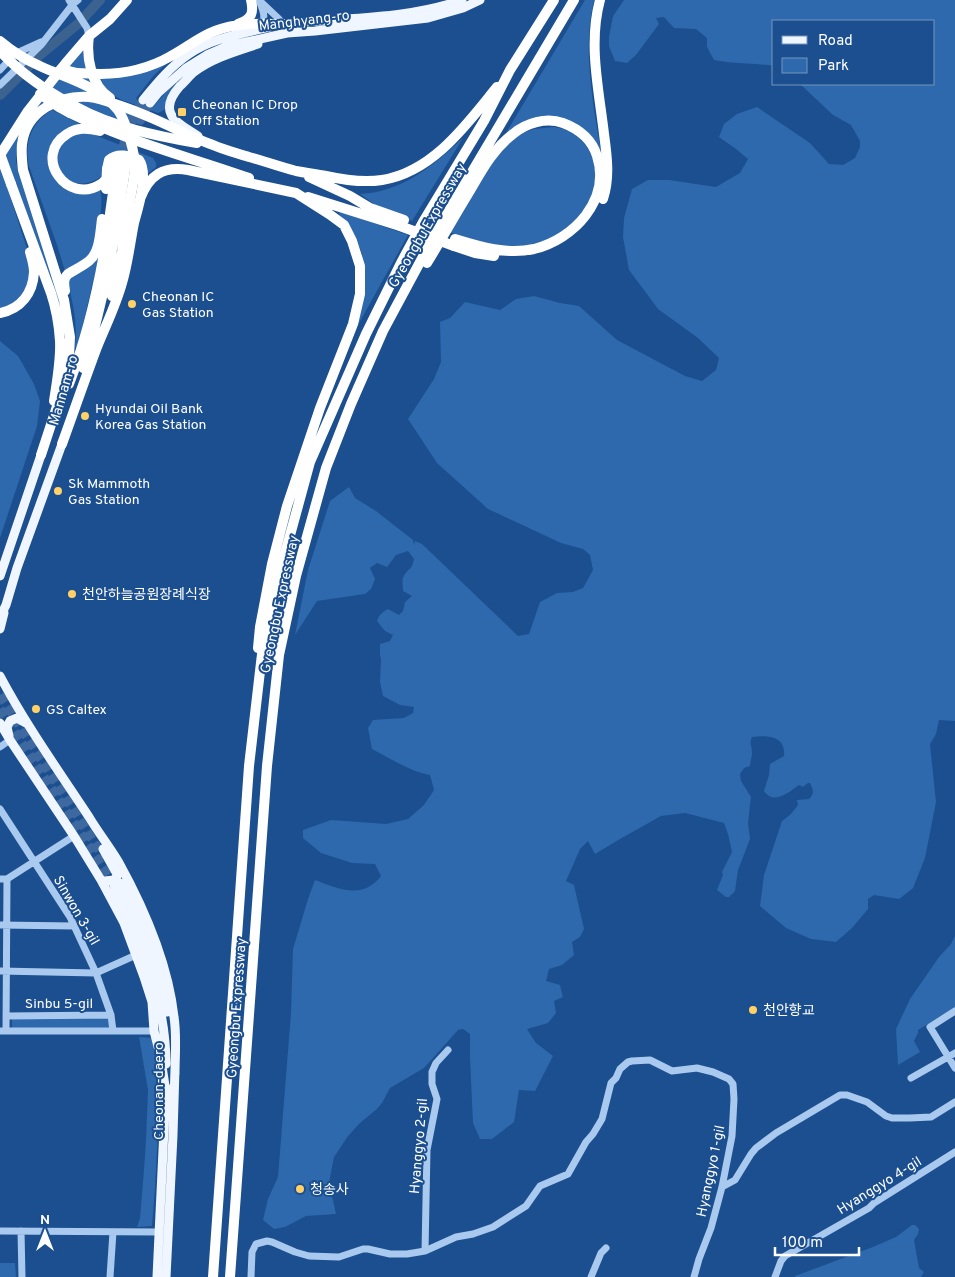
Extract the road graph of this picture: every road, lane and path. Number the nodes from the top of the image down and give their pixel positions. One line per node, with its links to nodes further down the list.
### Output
1 (127, 0): 12 (highway)
2 (251, 0): 11 (highway)
3 (259, 0): 10 (street); 13 (street)
4 (462, 0): 13 (main road, Manghyang-ro)
5 (480, 0): 15 (main road, Manghyang-ro)
6 (554, 0): 23 (highway, Gyeongbu Expressway)
7 (574, 0): 39 (highway, Gyeongbu Expressway)
8 (600, 0): 36 (highway)
9 (74, 3): 14 (street); 18 (street)
10 (263, 24): 11 (highway); 13 (highway); 16 (street)
11 (229, 26): 17 (highway, bridge)
12 (98, 27): 14 (highway); 20 (highway)
13 (286, 29): 15 (main road, Manghyang-ro); 16 (main road, Manghyang-ro); 16 (main road, Manghyang-ro)
14 (88, 32): 20 (highway); 29 (highway)
15 (315, 32): 28 (main road)
16 (242, 33)
17 (0, 40): 40 (highway, bridge)
18 (44, 40): 22 (street); 24 (street)
19 (0, 51): 26 (highway, bridge)
20 (89, 52): 25 (highway)
21 (0, 62): 26 (highway, bridge)
22 (0, 70)
23 (510, 70): 31 (highway); 54 (highway, Gyeongbu Expressway)
24 (0, 85)
25 (124, 107): 28 (highway); 38 (highway)
26 (73, 110): 27 (highway); 28 (highway)
27 (128, 138): 30 (highway); 33 (highway)
28 (213, 146): 31 (highway)
29 (0, 155): 32 (highway, bridge)
30 (122, 162): 41 (highway, Mannam-ro); 42 (highway, Mannam-ro)
31 (298, 171): 35 (highway)
32 (11, 184): 37 (highway); 42 (highway)
33 (296, 193): 34 (highway); 35 (highway); 54 (highway)
34 (140, 199): 38 (highway, bridge); 40 (highway)
35 (402, 223): 36 (highway)
36 (455, 243): 39 (highway)
37 (0, 313)
38 (68, 320): 42 (highway)
39 (383, 331): 94 (highway, Gyeongbu Expressway)
40 (98, 345): 41 (highway)
41 (62, 444): 44 (main road, Mannam-ro)
42 (41, 455): 43 (main road, Mannam-ro)
43 (0, 576)
44 (6, 605): 45 (main road, Mannam-ro); 46 (main road)
45 (0, 617)
46 (0, 629)
47 (0, 676): 49 (main road)
48 (0, 684): 49 (main road)
49 (21, 714): 51 (main road)
50 (0, 723): 52 (main road)
51 (28, 725): 52 (main road); 55 (main road)
52 (10, 740): 53 (street); 58 (main road)
53 (0, 747)
54 (249, 766): 93 (highway, Gyeongbu Expressway)
55 (77, 799): 60 (main road); 77 (main road)
56 (0, 809): 57 (street, Sinwon 3-gil)
57 (3, 820): 59 (street, Sinwon 3-gil)
58 (74, 836): 59 (street); 60 (main road)
59 (34, 862): 61 (street); 63 (street, Sinwon 3-gil)
60 (99, 877): 64 (main road)
61 (4, 880): 62 (street, Sinbu 5-gil)
62 (3, 925): 63 (street); 65 (street, Sinbu 5-gil)
63 (74, 926): 66 (street, Sinwon 3-gil)
64 (136, 955): 66 (street); 72 (main road)
65 (3, 971): 66 (street); 68 (street, Sinbu 5-gil)
66 (96, 973): 69 (street, Sinwon 3-gil)
67 (955, 1011): 75 (street)
68 (6, 1016): 69 (street, Sinbu 5-gil); 70 (street, Sinbu 5-gil)
69 (112, 1016): 71 (street, Sinwon 3-gil)
70 (3, 1031): 71 (street)
71 (113, 1031): 72 (street)
72 (154, 1031): 79 (main road)
73 (448, 1050): 88 (street, Hyanggyo 2-gil)
74 (955, 1053): 75 (street)
75 (948, 1057): 76 (street); 78 (street)
76 (955, 1068)
77 (175, 1074): 79 (main road, Cheonan-daero); 92 (main road, Cheonan-daero)
78 (911, 1078)
79 (166, 1092): 86 (main road, Cheonan-daero)
80 (955, 1102): 82 (street)
81 (955, 1152): 98 (street, Hyanggyo 4-gil)
82 (722, 1187): 88 (street, Hyanggyo 1-gil); 97 (street, Hyanggyo 1-gil)
83 (0, 1231): 84 (street)
84 (21, 1231): 85 (street); 89 (street)
85 (113, 1232): 86 (street); 90 (street)
86 (160, 1232): 91 (main road, Cheonan-daero)
87 (606, 1248): 96 (street)
88 (425, 1251): 95 (street, Hyanggyo 1-gil)
89 (22, 1277)
90 (110, 1277)
91 (157, 1277)
92 (166, 1277)
93 (213, 1277)
94 (230, 1277)
95 (251, 1277)
96 (591, 1277)
97 (694, 1277)
98 (775, 1277)

